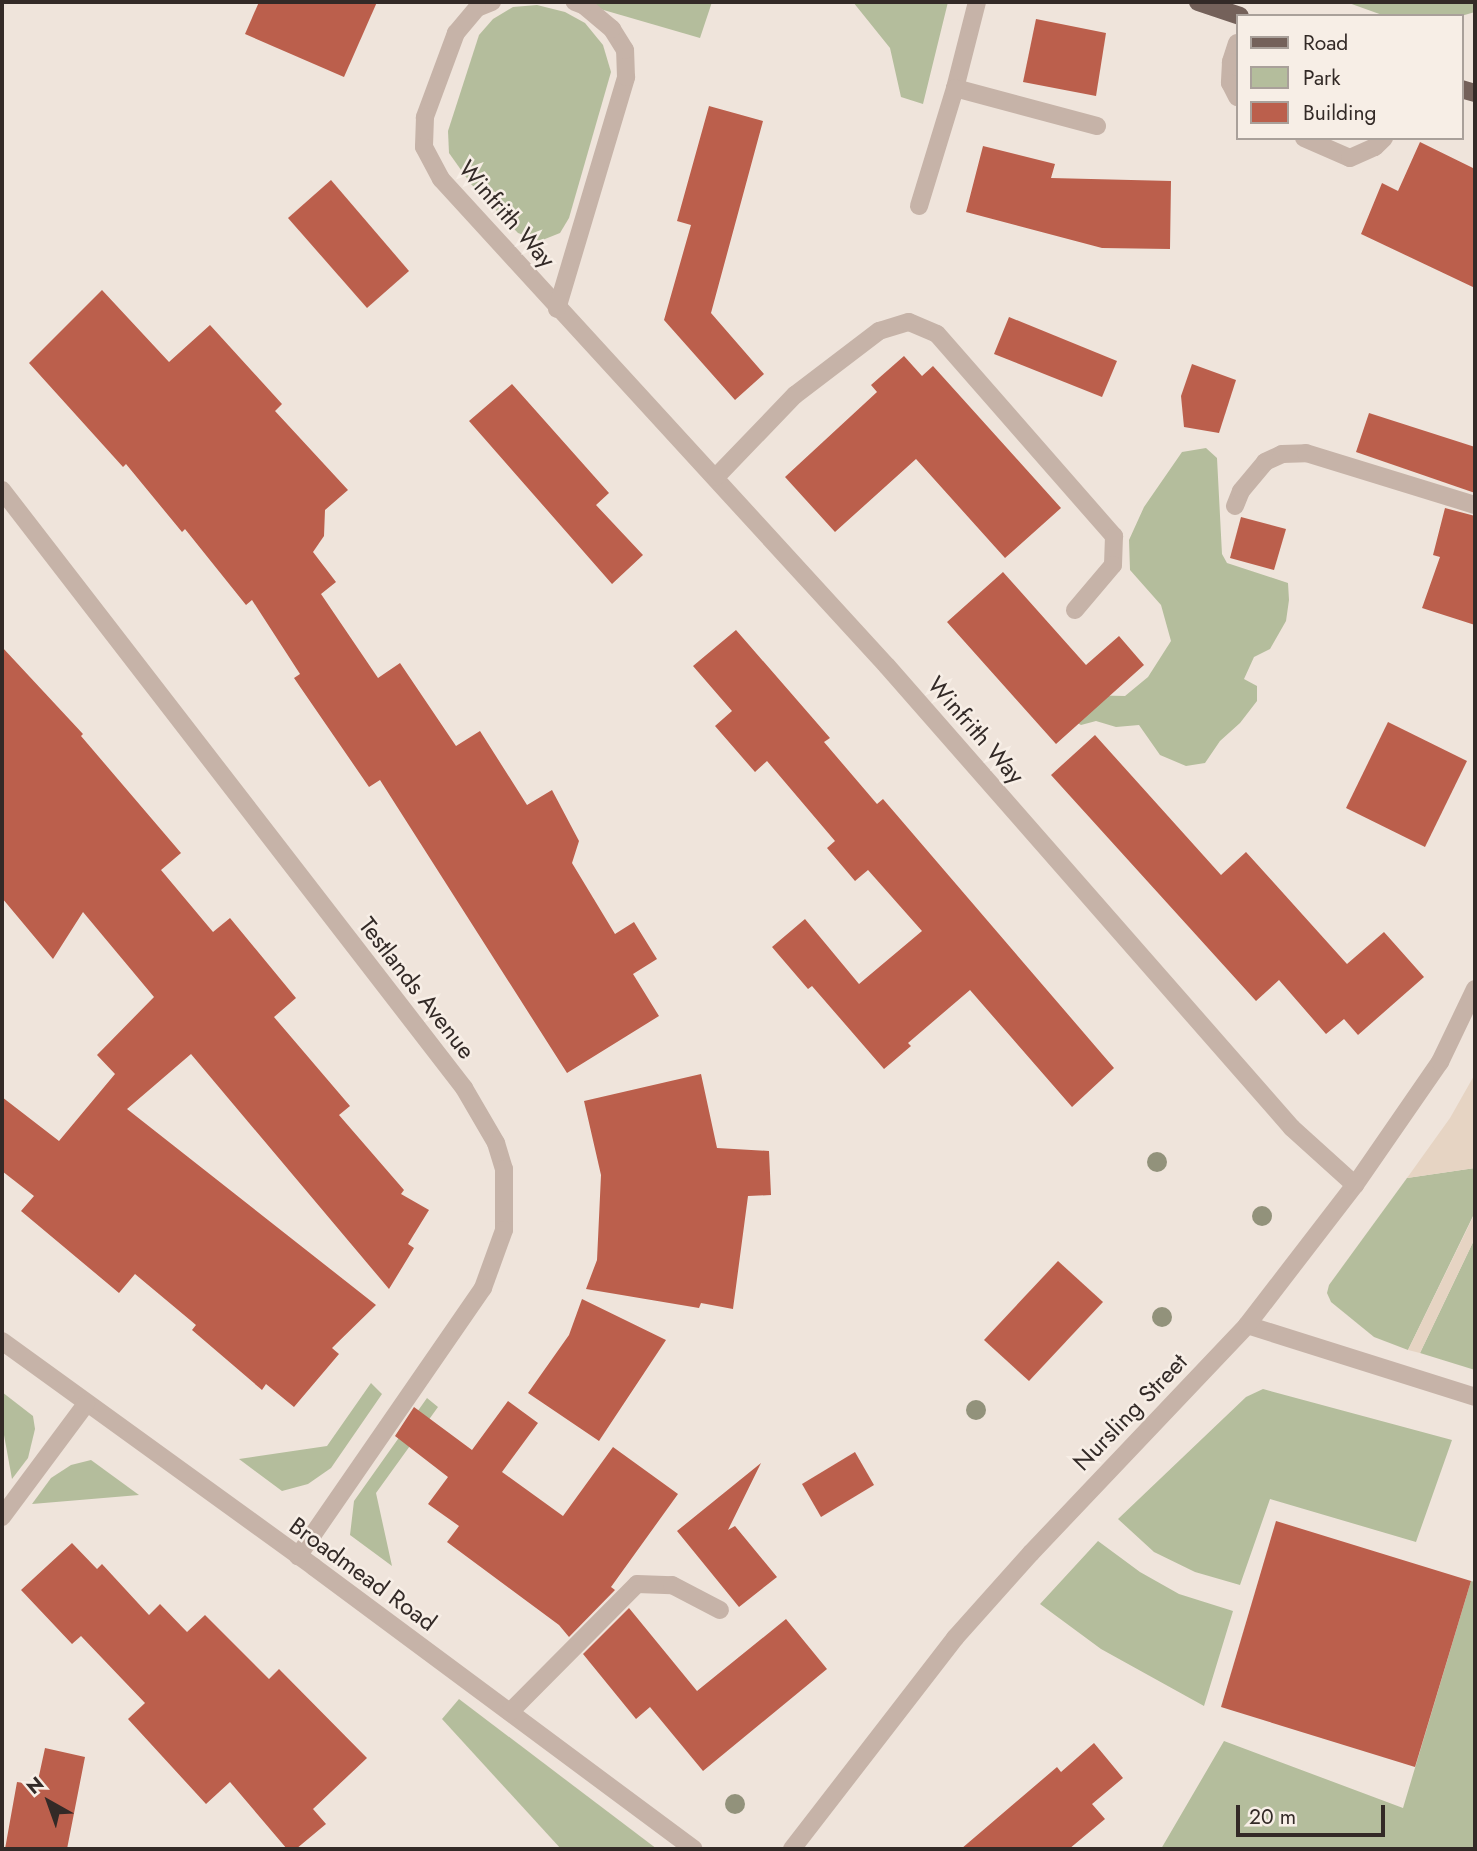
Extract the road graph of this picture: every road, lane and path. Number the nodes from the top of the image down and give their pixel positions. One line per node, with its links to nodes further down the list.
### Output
1 (492, 2): 13 (street, Winfrith Way)
2 (575, 2): 13 (street, Winfrith Way)
3 (977, 2): 7 (street)
4 (1198, 2): 5 (main road)
5 (1236, 15)
6 (1236, 46): 8 (street)
7 (955, 88): 9 (street); 12 (street)
8 (1236, 95)
9 (1097, 126)
10 (1309, 140): 11 (street)
11 (1382, 140)
12 (919, 206)
13 (557, 309): 14 (street, Winfrith Way)
14 (716, 477): 18 (street); 20 (street, Winfrith Way)
15 (2, 491): 26 (street, Testlands Avenue)
16 (1475, 505): 17 (street)
17 (1235, 506)
18 (1075, 610)
19 (1475, 989): 20 (street, Nursling Street)
20 (1355, 1185): 21 (street, Nursling Street)
21 (1247, 1325): 23 (street); 30 (street, Nursling Street)
22 (2, 1341): 24 (street, Broadmead Road)
23 (1475, 1397)
24 (86, 1404): 25 (street); 26 (street, Broadmead Road)
25 (2, 1517)
26 (298, 1556): 28 (street, Broadmead Road)
27 (720, 1610): 28 (street)
28 (509, 1712): 29 (street, Broadmead Road)
29 (694, 1849)
30 (792, 1849)

